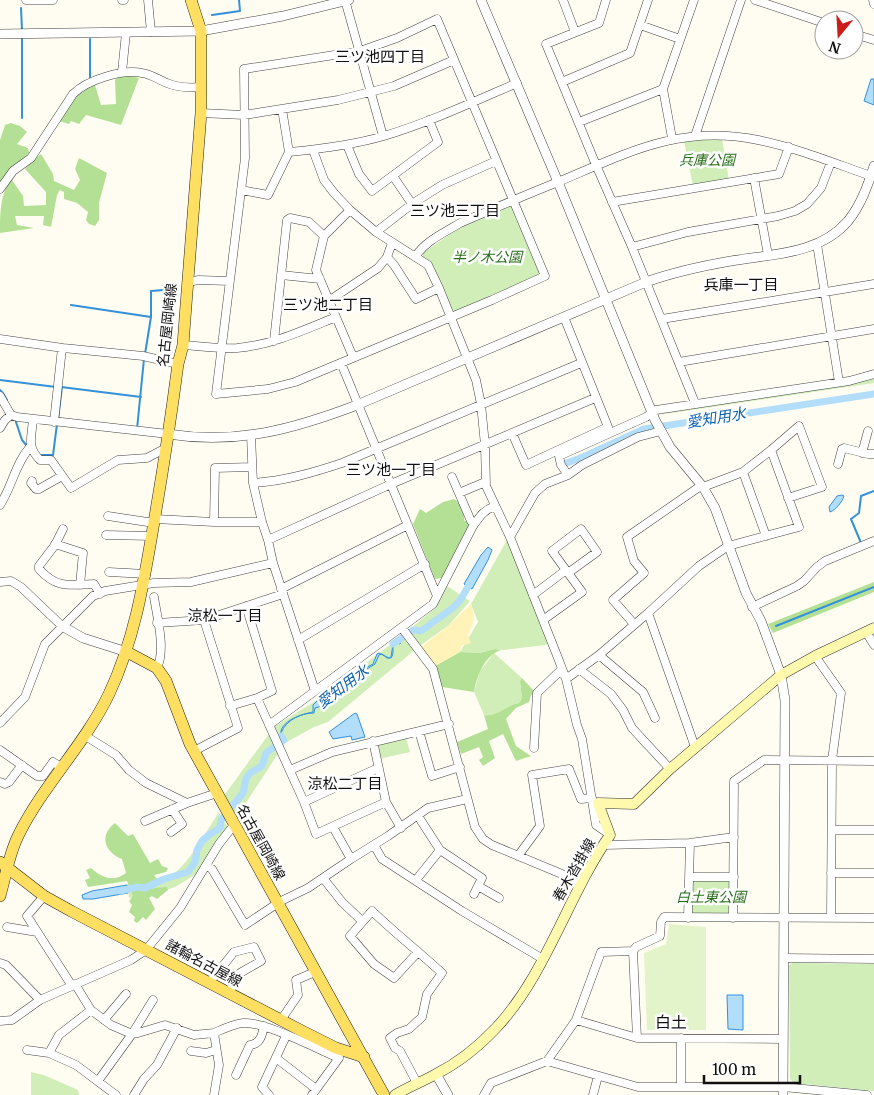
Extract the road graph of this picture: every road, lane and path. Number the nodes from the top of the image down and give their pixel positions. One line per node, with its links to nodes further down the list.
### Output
1 (26, 0): 2 (street)
2 (52, 0)
3 (148, 0): 18 (street)
4 (191, 0): 17 (main road, 名古屋岡崎線)
5 (347, 0): 17 (street); 23 (street)
6 (481, 0): 27 (street)
7 (563, 0): 19 (street)
8 (606, 0): 19 (street)
9 (648, 0): 16 (street)
10 (694, 0): 22 (street)
11 (741, 0): 38 (street)
12 (755, 0): 15 (street)
13 (873, 0): 14 (street)
14 (874, 4)
15 (814, 21)
16 (640, 25): 22 (street); 26 (street)
17 (201, 31): 18 (street); 28 (main road, 名古屋岡崎線)
18 (151, 32): 20 (street)
19 (575, 32): 26 (street)
20 (126, 33): 21 (street); 25 (street)
21 (0, 34)
22 (680, 39): 29 (street)
23 (360, 51): 24 (street); 30 (street); 34 (street)
24 (454, 60): 30 (street); 31 (street)
25 (122, 72): 28 (street); 52 (street)
26 (562, 82): 36 (street)
27 (517, 83): 31 (street); 51 (street)
28 (201, 87): 33 (main road, 名古屋岡崎線)
29 (662, 89): 36 (street); 39 (street)
30 (372, 93): 32 (street); 37 (street)
31 (472, 103): 35 (street); 44 (street)
32 (282, 109): 34 (street); 43 (street)
33 (200, 113): 34 (street); 70 (main road, 名古屋岡崎線)
34 (244, 115): 53 (street)
35 (429, 120): 37 (street); 48 (street)
36 (579, 122): 46 (street)
37 (383, 136): 40 (street)
38 (695, 136): 39 (street); 41 (street)
39 (672, 138): 46 (street)
40 (347, 145): 42 (street); 48 (street)
41 (789, 147): 45 (street); 50 (street)
42 (314, 150): 43 (street); 57 (street)
43 (289, 152): 53 (street)
44 (496, 161): 54 (street); 56 (street)
45 (830, 162): 49 (street); 58 (street)
46 (596, 165): 51 (street); 55 (street)
47 (874, 166): 49 (street)
48 (393, 176): 56 (street)
49 (872, 177): 62 (street)
50 (754, 178): 55 (street); 58 (street)
51 (558, 182): 54 (street); 76 (street)
52 (0, 189)
53 (241, 190): 69 (street)
54 (513, 200): 66 (street); 78 (street)
55 (612, 202): 63 (street)
56 (412, 204): 59 (street)
57 (350, 210): 59 (street); 60 (street)
58 (762, 218): 63 (street); 64 (street)
59 (376, 232): 61 (street)
60 (324, 236): 67 (street); 68 (street)
61 (392, 243): 65 (street); 66 (street)
62 (817, 244): 64 (street); 74 (street)
63 (632, 247): 71 (street)
64 (768, 256): 71 (street)
65 (387, 257): 73 (street); 75 (street)
66 (415, 257): 73 (street)
67 (281, 275): 68 (street); 84 (street)
68 (320, 279): 75 (street)
69 (229, 281): 70 (street); 87 (street)
70 (187, 282): 85 (main road, 名古屋岡崎線)
71 (646, 282): 76 (street); 80 (street)
72 (874, 284): 74 (street)
73 (439, 288): 78 (street)
74 (825, 292): 80 (street); 82 (street)
75 (330, 300): 77 (street)
76 (606, 300): 79 (street); 102 (street)
77 (336, 316): 84 (street); 88 (street)
78 (451, 317): 88 (street); 89 (street)
79 (564, 317): 89 (street); 91 (street)
80 (662, 319): 90 (street)
81 (874, 329): 82 (street)
82 (832, 337): 90 (street); 95 (street)
83 (0, 339): 86 (street)
84 (274, 341): 87 (street)
85 (182, 345): 87 (street); 92 (main road, 名古屋岡崎線)
86 (62, 348): 92 (street); 104 (street)
87 (222, 348): 93 (street)
88 (354, 357): 93 (street)
89 (468, 359): 99 (street); 100 (street)
90 (679, 362): 98 (street)
91 (581, 363): 97 (street); 99 (street)
92 (178, 364): 109 (main road, 名古屋岡崎線)
93 (341, 364): 100 (street)
94 (874, 374): 95 (street)
95 (840, 382): 98 (street)
96 (0, 396): 101 (street)
97 (595, 398): 108 (street); 108 (street)
98 (695, 403): 102 (street)
99 (482, 404): 112 (street); 115 (street)
100 (357, 405): 110 (street); 115 (street)
101 (10, 416): 103 (street); 105 (street)
102 (654, 417): 106 (street); 111 (street)
103 (33, 419): 104 (street); 113 (street)
104 (54, 422): 109 (street)
105 (0, 428)
106 (661, 431): 116 (street); 130 (street)
107 (868, 431): 118 (street)
108 (512, 433): 112 (street)
109 (168, 434): 110 (street); 114 (main road, 名古屋岡崎線)
110 (251, 435): 121 (street)
111 (604, 436): 116 (street); 123 (street)
112 (485, 444): 128 (street); 129 (street)
113 (30, 447): 124 (street); 133 (street)
114 (166, 448): 124 (street); 136 (main road, 名古屋岡崎線)
115 (376, 448): 127 (street); 129 (street)
116 (612, 450): 123 (street)
117 (772, 450): 122 (street); 132 (street); 132 (street)
118 (862, 453): 119 (street); 120 (street)
119 (874, 454)
120 (838, 464)
121 (252, 467): 127 (street); 137 (street)
122 (743, 472): 130 (street); 144 (street)
123 (568, 475): 145 (street)
124 (62, 476): 126 (street)
125 (452, 477): 131 (street)
126 (32, 481)
127 (253, 483): 138 (street)
128 (486, 483): 131 (street); 134 (street)
129 (391, 484): 140 (street); 146 (street)
130 (702, 486): 149 (street); 168 (street)
131 (459, 493): 139 (street)
132 (788, 498): 144 (street)
133 (0, 505)
134 (495, 506): 139 (street); 145 (street)
135 (108, 516): 136 (street)
136 (154, 521): 137 (street); 143 (main road, 名古屋岡崎線)
137 (214, 522): 138 (street)
138 (262, 522): 146 (street)
139 (475, 523): 160 (street)
140 (408, 525): 151 (street); 157 (street)
141 (63, 529): 148 (street)
142 (106, 535): 143 (street)
143 (152, 536): 154 (main road, 名古屋岡崎線)
144 (766, 536): 149 (street)
145 (510, 537): 159 (street)
146 (268, 540): 150 (street)
147 (874, 541): 163 (street)
148 (56, 544): 156 (street); 156 (street)
149 (728, 546): 163 (street); 164 (street)
150 (273, 563): 154 (street); 157 (street)
151 (425, 564): 160 (street); 172 (street)
152 (567, 571): 152 (street); 159 (street); 166 (street)
153 (109, 572): 154 (street)
154 (145, 580): 158 (street); 174 (main road, 名古屋岡崎線)
155 (0, 582): 169 (street)
156 (80, 585): 158 (street)
157 (282, 592): 162 (street); 172 (street)
158 (100, 594): 169 (street)
159 (533, 595): 166 (street)
160 (437, 596): 170 (street)
161 (154, 597): 167 (street)
162 (246, 606): 165 (street); 183 (street)
163 (752, 607): 180 (street)
164 (648, 613): 168 (street); 192 (street)
165 (204, 620): 167 (street); 184 (street)
166 (543, 620): 178 (street)
167 (158, 623): 177 (street)
168 (634, 624): 175 (street)
169 (62, 626): 174 (street); 186 (street)
170 (403, 629): 182 (street); 187 (street)
171 (870, 630): 173 (street); 176 (main road, 春木沓掛線)
172 (298, 640): 182 (street)
173 (874, 645)
174 (127, 652): 177 (main road); 190 (main road, 名古屋岡崎線)
175 (599, 655): 179 (street); 185 (street)
176 (815, 656): 180 (main road, 春木沓掛線); 196 (street)
177 (157, 668): 195 (main road, 名古屋岡崎線)
178 (562, 669): 181 (street); 193 (street)
179 (579, 669): 181 (street); 203 (street)
180 (781, 675): 192 (main road, 春木沓掛線); 197 (street)
181 (566, 679): 207 (street)
182 (316, 691): 188 (street)
183 (257, 698): 184 (street); 188 (street)
184 (230, 706): 195 (street)
185 (655, 718)
186 (0, 723)
187 (449, 724): 189 (street); 201 (street)
188 (269, 725): 204 (street)
189 (419, 731): 191 (street); 201 (street)
190 (84, 736): 200 (main road, 名古屋岡崎線); 211 (street)
191 (373, 741): 202 (street); 204 (street)
192 (695, 747): 203 (main road, 春木沓掛線)
193 (534, 748)
194 (0, 750): 199 (street)
195 (194, 751): 206 (main road, 名古屋岡崎線)
196 (832, 760): 197 (street); 198 (street); 218 (street)
197 (785, 761): 222 (street); 244 (street)
198 (874, 761)
199 (22, 765): 200 (street); 205 (street)
200 (61, 767): 229 (main road, 名古屋岡崎線)
201 (460, 767): 208 (street)
202 (378, 768): 209 (street); 210 (street)
203 (670, 769): 221 (main road, 春木沓掛線)
204 (290, 770): 209 (street)
205 (0, 782)
206 (217, 793): 211 (street); 215 (main road, 名古屋岡崎線)
207 (592, 798): 221 (street); 227 (street)
208 (468, 799): 213 (street); 227 (street)
209 (304, 802): 216 (street)
210 (386, 802): 216 (street); 217 (street)
211 (186, 803): 212 (street)
212 (172, 809): 214 (street); 220 (street)
213 (418, 816): 217 (street); 226 (street)
214 (145, 821)
215 (232, 822): 230 (street); 243 (main road, 名古屋岡崎線)
216 (333, 827): 228 (street)
217 (401, 828): 224 (street)
218 (832, 830): 219 (street); 231 (street)
219 (874, 830)
220 (171, 832)
221 (610, 835): 225 (main road, 春木沓掛線)
222 (734, 837): 223 (street); 234 (street)
223 (690, 843): 225 (street); 233 (street)
224 (374, 845): 228 (street); 236 (street)
225 (604, 845): 237 (main road, 春木沓掛線)
226 (440, 850): 236 (street); 238 (street)
227 (518, 856): 237 (street)
228 (351, 859): 235 (street)
229 (4, 865): 241 (main road, 名古屋岡崎線); 242 (main road, 諸輪名古屋線)
230 (206, 866): 243 (street); 252 (street)
231 (832, 873): 232 (street); 247 (street)
232 (874, 873)
233 (689, 877): 234 (street); 245 (street)
234 (734, 877): 246 (street)
235 (323, 878): 243 (street); 249 (street)
236 (416, 880): 256 (street)
237 (581, 882): 256 (main road, 春木沓掛線)
238 (478, 886): 239 (street); 240 (street)
239 (499, 887)
240 (474, 894)
241 (0, 896)
242 (44, 896): 251 (street); 252 (main road, 諸輪名古屋線)
243 (277, 904): 259 (main road, 名古屋岡崎線)
244 (784, 917): 246 (street); 247 (street); 255 (street)
245 (688, 918): 246 (street); 253 (street)
246 (733, 918)
247 (831, 918): 248 (street)
248 (874, 918)
249 (362, 921): 254 (street); 254 (street)
250 (8, 927): 251 (street)
251 (37, 932): 261 (street)
252 (146, 950): 260 (main road, 諸輪名古屋線); 261 (street)
253 (633, 951): 269 (street); 276 (street)
254 (418, 952): 291 (street)
255 (784, 958): 257 (street); 278 (street)
256 (543, 959): 287 (main road, 春木沓掛線)
257 (874, 959)
258 (0, 962): 264 (street)
259 (315, 972): 268 (street); 284 (main road, 名古屋岡崎線)
260 (209, 983): 262 (main road, 諸輪名古屋線); 262 (street)
261 (74, 985): 264 (street); 266 (street)
262 (229, 993): 268 (main road, 諸輪名古屋線)
263 (126, 994): 267 (street)
264 (40, 1000): 270 (street)
265 (153, 1000): 274 (street)
266 (91, 1010): 267 (street); 282 (street)
267 (104, 1020): 274 (street)
268 (281, 1020): 283 (main road, 諸輪名古屋線)
269 (576, 1020): 276 (street); 286 (street)
270 (0, 1021)
271 (264, 1026): 273 (street); 275 (street); 288 (street)
272 (177, 1028): 273 (street); 274 (street); 296 (street)
273 (214, 1033): 280 (street)
274 (132, 1034): 290 (street)
275 (286, 1036): 283 (street); 285 (street)
276 (637, 1038): 277 (street)
277 (681, 1038): 278 (street); 292 (street)
278 (783, 1039): 293 (street)
279 (27, 1050): 282 (street)
280 (216, 1050): 281 (street); 297 (street)
281 (191, 1051)
282 (49, 1053): 290 (street)
283 (341, 1054): 284 (main road, 諸輪名古屋線); 294 (street)
284 (364, 1057): 299 (main road)
285 (276, 1058): 294 (street); 298 (street)
286 (546, 1061): 289 (street); 302 (street)
287 (436, 1074): 291 (main road, 春木沓掛線); 301 (street)
288 (236, 1075)
289 (598, 1076): 292 (street); 303 (street)
290 (98, 1081): 295 (street)
291 (417, 1083): 300 (main road, 春木沓掛線)
292 (681, 1087): 293 (street)
293 (783, 1091): 304 (street)
294 (314, 1092)
295 (116, 1095)
296 (134, 1095)
297 (214, 1095)
298 (269, 1095)
299 (384, 1095)
300 (395, 1095)
301 (448, 1095)
302 (484, 1095)
303 (593, 1095)
304 (867, 1095)

